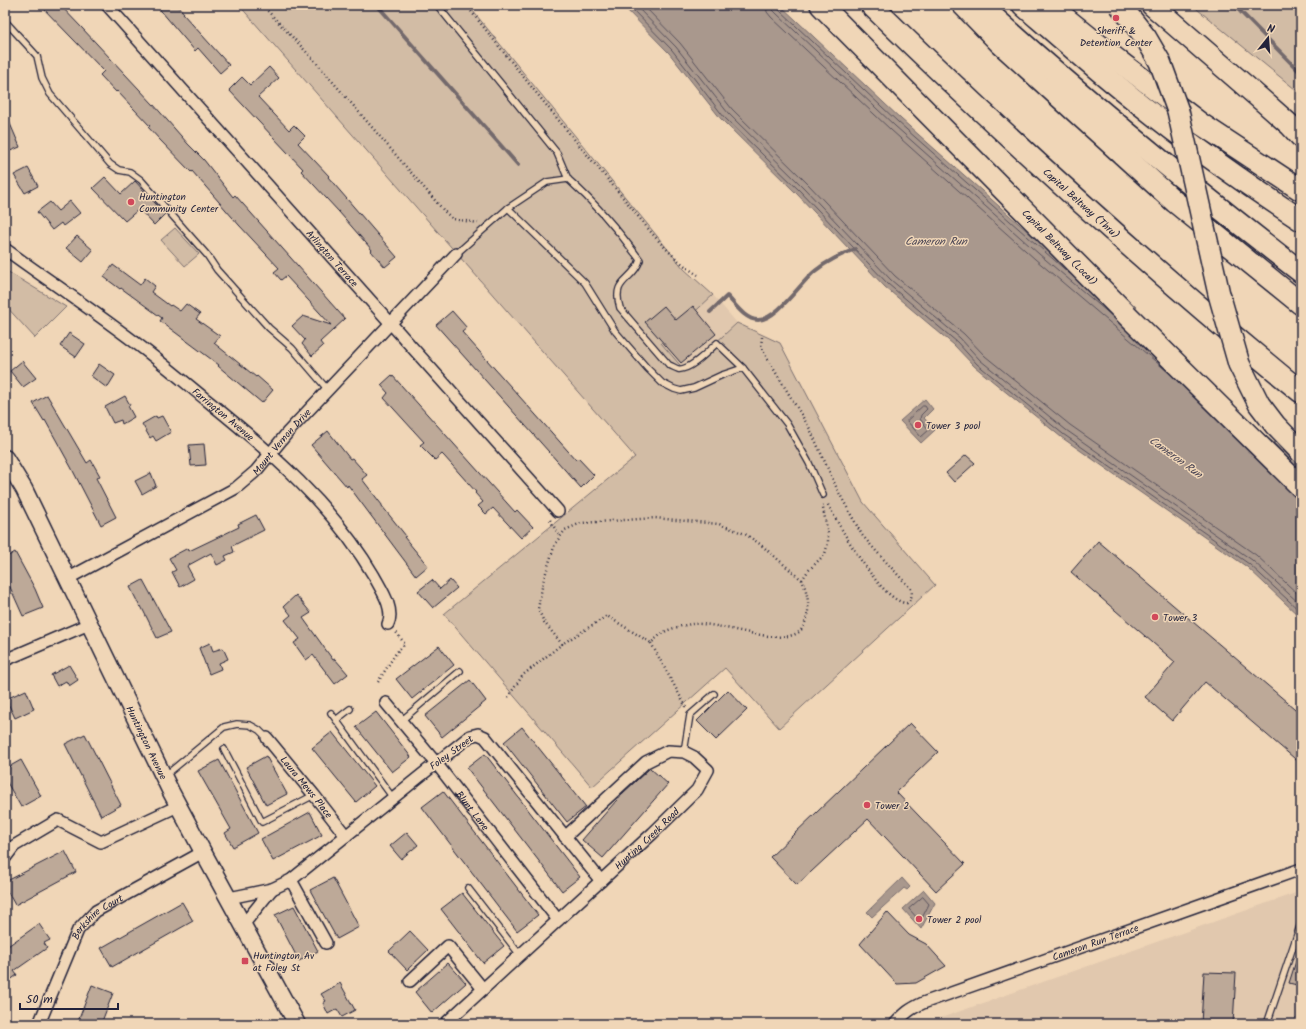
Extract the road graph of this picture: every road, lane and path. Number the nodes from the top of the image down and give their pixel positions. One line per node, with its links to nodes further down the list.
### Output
1 (107, 5): 25 (street, Arlington Terrace)
2 (262, 5): 19 (path)
3 (437, 5): 15 (lane)
4 (466, 5): 23 (path)
5 (821, 5): 33 (highway, Capital Beltway (Local))
6 (871, 5): 29 (highway, Capital Beltway (Thru))
7 (963, 5): 24 (highway)
8 (980, 5): 22 (highway)
9 (1023, 5): 18 (highway)
10 (1049, 5): 16 (highway)
11 (1120, 5): 30 (highway, bridge)
12 (1152, 5): 14 (highway)
13 (5, 20): 28 (lane)
14 (1301, 138)
15 (568, 179): 17 (lane); 27 (lane)
16 (1301, 190)
17 (508, 208): 19 (lane); 27 (lane)
18 (1301, 220)
19 (488, 227): 21 (lane)
20 (5, 249): 31 (street, Farrington Avenue)
21 (456, 254): 25 (street, Mount Vernon Drive)
22 (1301, 272)
23 (698, 275)
24 (1301, 304)
25 (391, 324): 28 (street, Mount Vernon Drive); 36 (street, Arlington Terrace)
26 (762, 337): 35 (path)
27 (743, 368): 35 (lane)
28 (328, 390): 31 (street, Mount Vernon Drive)
29 (1301, 392)
30 (1301, 452)
31 (270, 454): 39 (street, Mount Vernon Drive); 42 (street, Farrington Avenue)
32 (5, 458): 39 (main road, Huntington Avenue)
33 (1295, 482): 34 (highway, Capital Beltway (Local))
34 (1301, 494)
35 (823, 495): 40 (path)
36 (558, 511)
37 (549, 518): 38 (path)
38 (560, 537): 40 (path); 44 (path)
39 (67, 578): 41 (main road, Huntington Avenue)
40 (802, 580): 43 (path)
41 (89, 624): 45 (street); 60 (main road, Huntington Avenue)
42 (388, 624): 47 (path)
43 (651, 643): 44 (path); 53 (path)
44 (562, 644): 49 (path)
45 (5, 660)
46 (460, 671): 55 (lane)
47 (378, 682)
48 (714, 694): 53 (lane)
49 (508, 697)
50 (386, 703): 55 (street, Blunt Lane)
51 (350, 709): 54 (lane)
52 (331, 713): 54 (lane)
53 (690, 716): 58 (lane)
54 (336, 720): 62 (lane)
55 (402, 720): 59 (street, Blunt Lane)
56 (267, 738): 60 (lane); 61 (street, Laura Mews Place)
57 (224, 749): 61 (lane)
58 (684, 752): 65 (street); 70 (street, Hunting Creek Road)
59 (436, 763): 62 (street, Foley Street); 65 (street, Foley Street); 74 (street, Blunt Lane)
60 (164, 777): 63 (main road, Huntington Avenue)
61 (314, 795): 64 (street, Laura Mews Place)
62 (393, 798): 64 (street, Foley Street)
63 (178, 806): 66 (main road, Huntington Avenue); 67 (street)
64 (346, 836): 69 (street, Foley Street)
65 (565, 837): 70 (street, Foley Street)
66 (202, 852): 73 (main road, Huntington Avenue); 81 (street, Berkshire Court)
67 (5, 858)
68 (1301, 870): 84 (street, Cameron Run Terrace)
69 (291, 880): 72 (street, Foley Street); 77 (street)
70 (600, 881): 74 (street, Hunting Creek Road)
71 (468, 888): 78 (lane)
72 (272, 889): 73 (street, Foley Street); 76 (street, Foley Street)
73 (229, 898): 76 (main road, Huntington Avenue)
74 (558, 920): 78 (street, Hunting Creek Road)
75 (1301, 923): 85 (lane)
76 (243, 925): 82 (main road, Huntington Avenue)
77 (326, 944)
78 (520, 954): 80 (street, Hunting Creek Road)
79 (410, 981): 80 (street)
80 (483, 989): 83 (street, Hunting Creek Road)
81 (39, 1024)
82 (297, 1024)
83 (445, 1024)
84 (895, 1024)
85 (1267, 1024)

